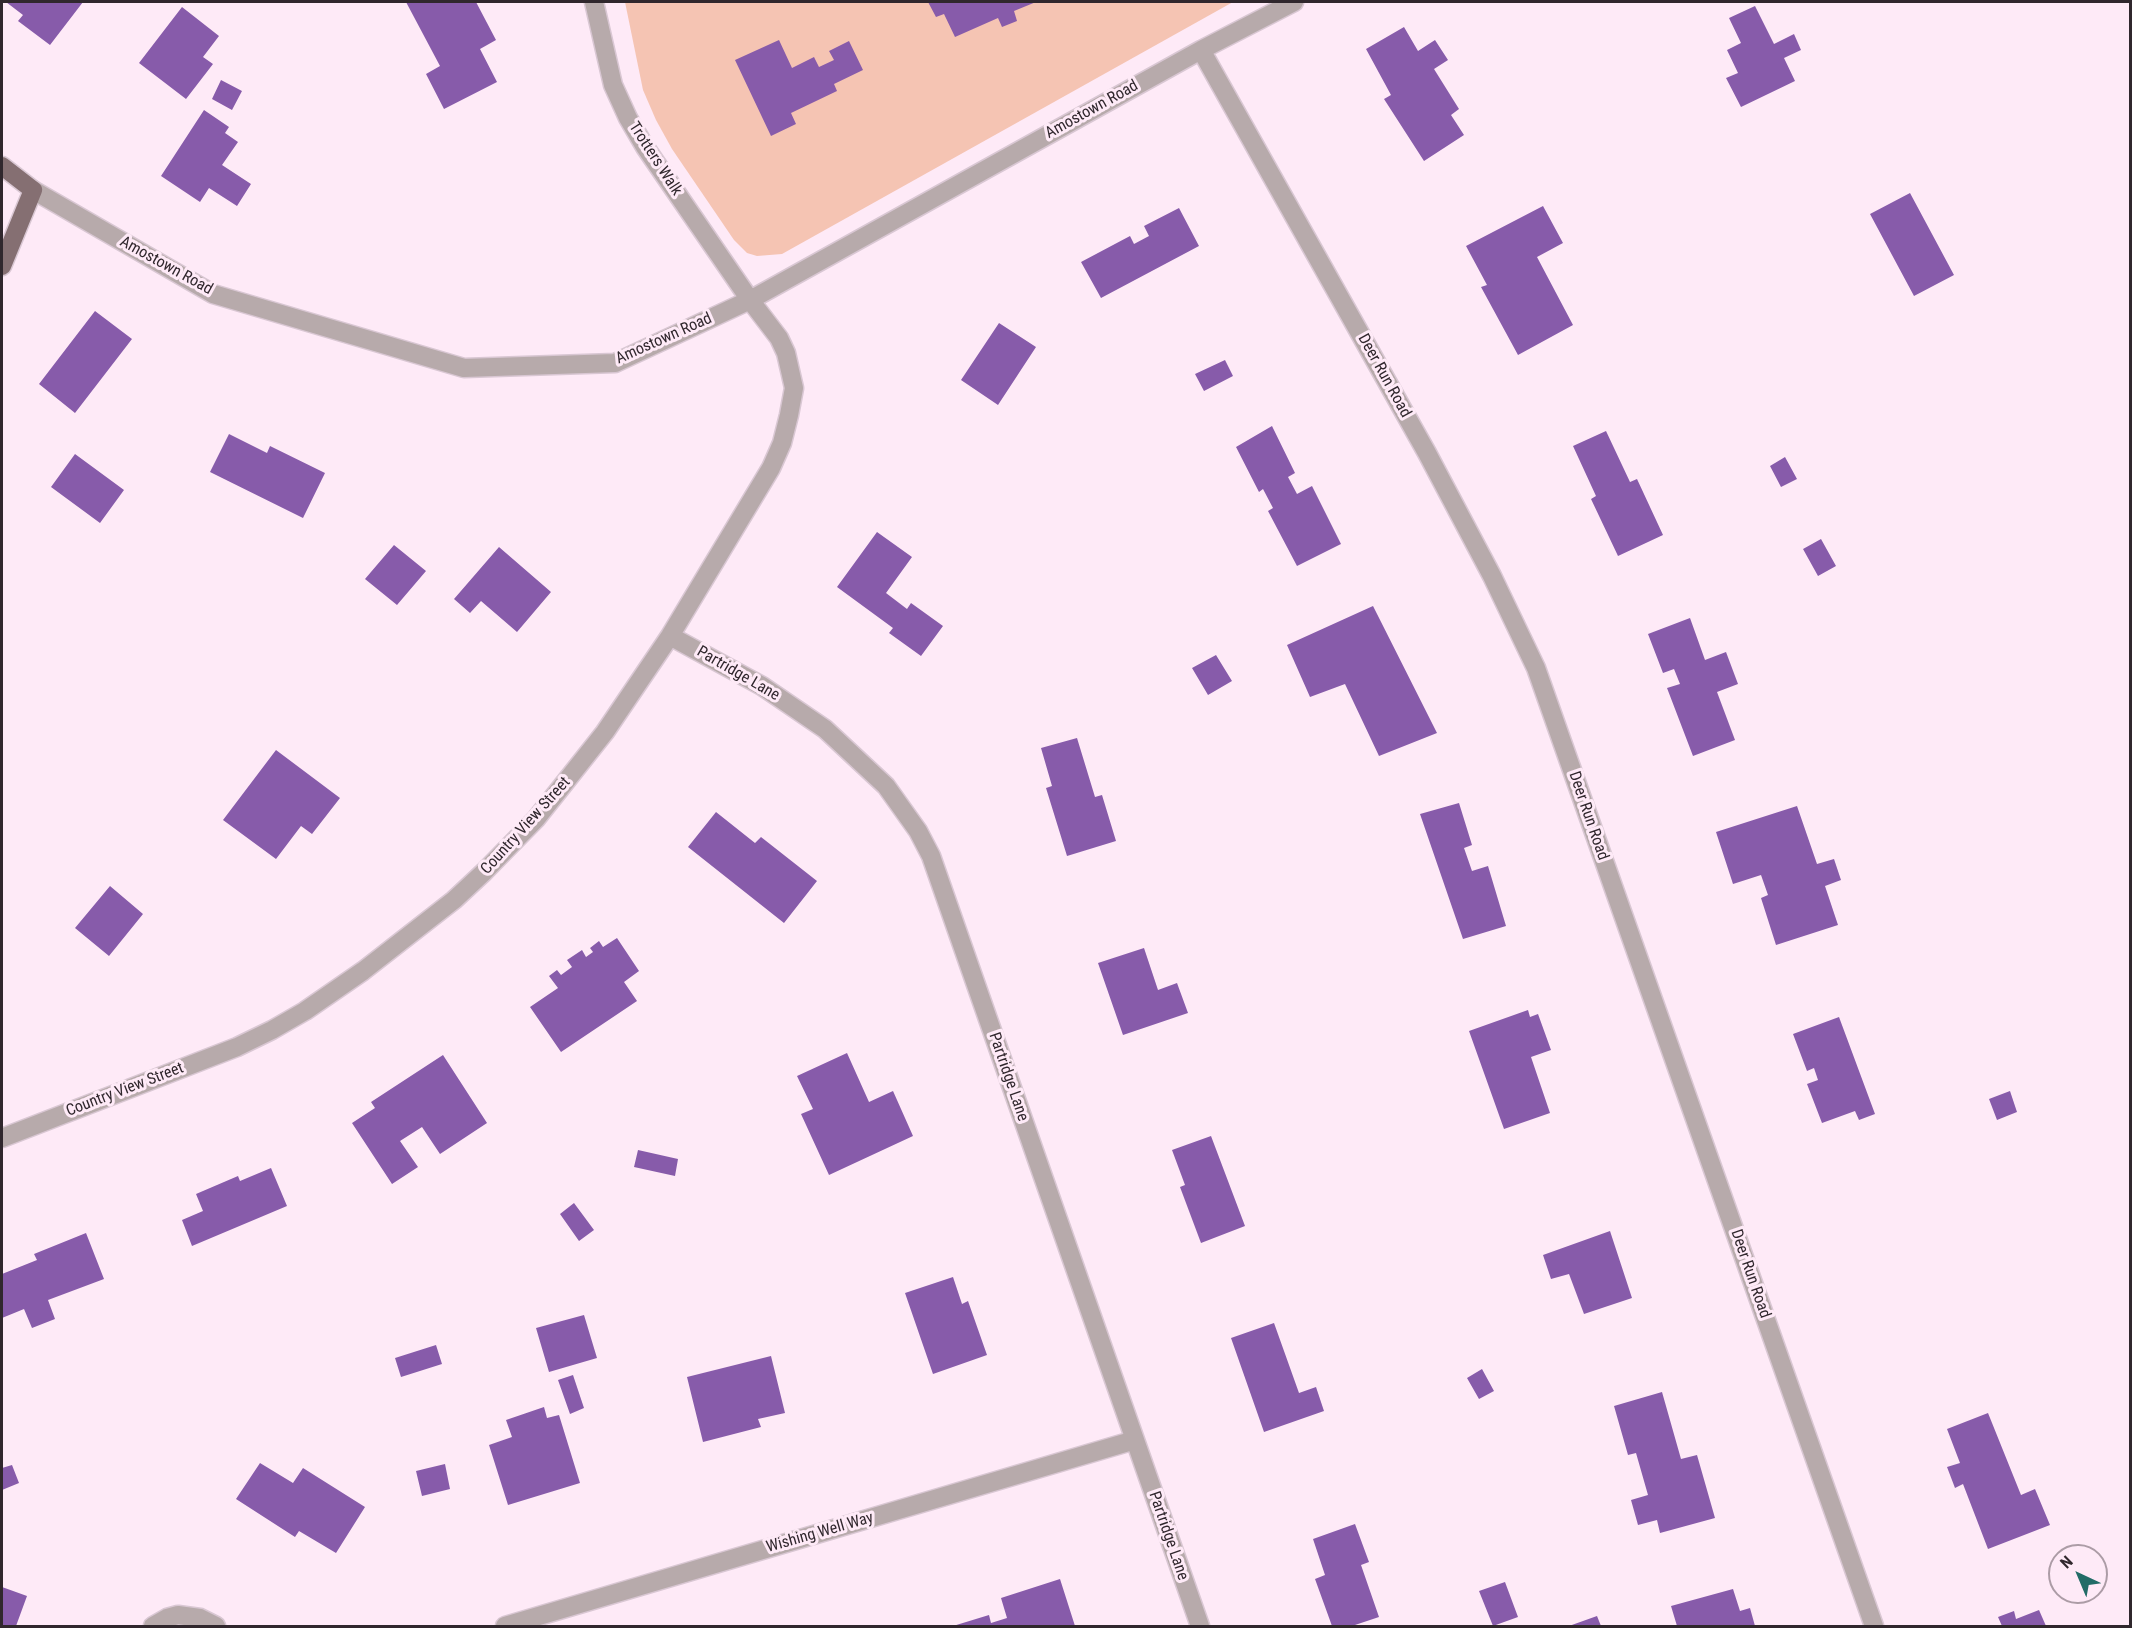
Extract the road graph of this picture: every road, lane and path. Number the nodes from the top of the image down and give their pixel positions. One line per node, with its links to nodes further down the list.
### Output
1 (594, 2): 7 (street, Trotters Walk)
2 (1294, 2): 3 (street, Amostown Road)
3 (1201, 50): 7 (street, Amostown Road); 15 (street, Deer Run Road)
4 (2, 166): 5 (main road, Amostown Road)
5 (33, 190): 6 (main road); 7 (street, Amostown Road)
6 (2, 266)
7 (750, 300): 8 (street, Country View Street)
8 (670, 636): 9 (street, Country View Street); 10 (street, Partridge Lane)
9 (2, 1138)
10 (1135, 1440): 13 (street, Wishing Well Way); 14 (street, Partridge Lane)
11 (153, 1626): 12 (street)
12 (216, 1626)
13 (505, 1626)
14 (1200, 1626)
15 (1874, 1626)

